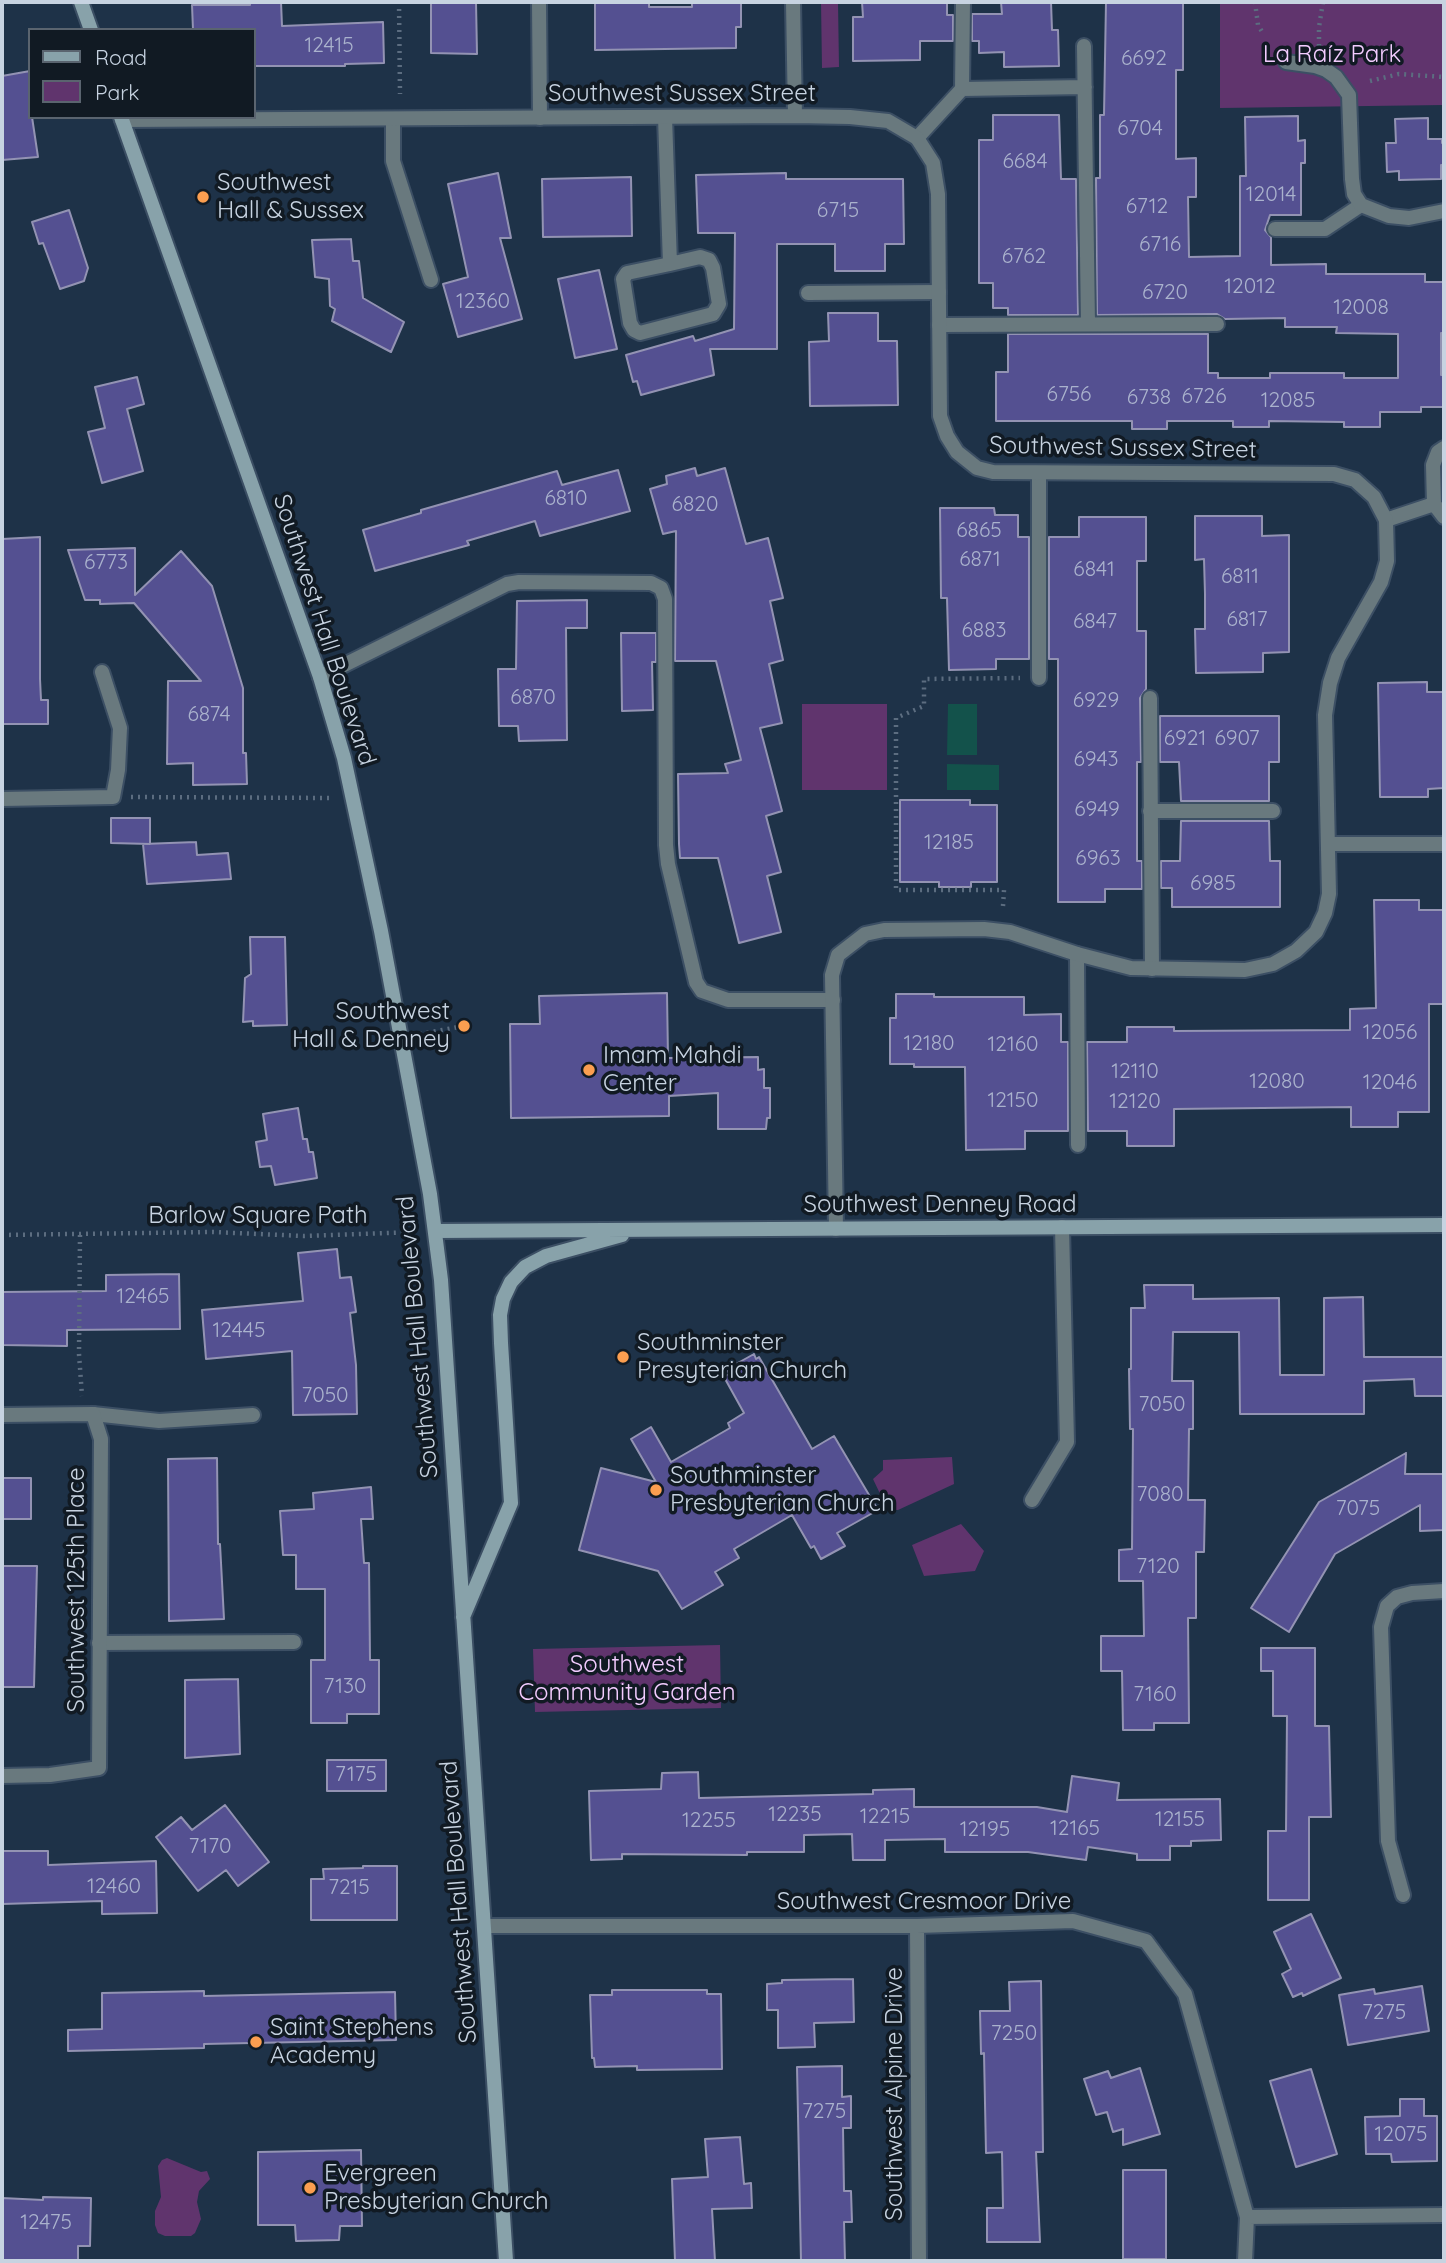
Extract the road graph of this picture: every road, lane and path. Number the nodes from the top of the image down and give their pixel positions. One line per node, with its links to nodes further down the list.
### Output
1 (81, 2): 8 (main road)
2 (399, 2): 17 (path)
3 (539, 2): 21 (street)
4 (793, 2): 18 (street)
5 (962, 2): 16 (street)
6 (1255, 2): 9 (path)
7 (1323, 2): 11 (path)
8 (90, 28)
9 (1264, 35)
10 (1084, 46): 15 (street)
11 (1320, 46)
12 (1286, 62): 25 (street)
13 (1444, 77): 14 (path)
14 (1370, 81)
15 (1085, 87): 16 (street); 32 (street)
16 (962, 89): 24 (street)
17 (400, 94)
18 (795, 116): 19 (street, Southwest Sussex Street); 24 (street, Southwest Sussex Street)
19 (665, 117): 21 (street, Southwest Sussex Street); 28 (street)
20 (256, 118): 23 (street, Southwest Sussex Street)
21 (540, 118): 23 (street, Southwest Sussex Street)
22 (122, 119): 41 (main road, Southwest Hall Boulevard)
23 (393, 119): 29 (street)
24 (917, 138): 30 (street, Southwest Sussex Street)
25 (1361, 205): 26 (street); 27 (street)
26 (1444, 211)
27 (1275, 229)
28 (670, 264): 28 (street)
29 (431, 280)
30 (939, 292): 31 (street); 34 (street, Southwest Sussex Street)
31 (808, 293)
32 (1088, 324): 33 (street); 34 (street)
33 (1217, 324)
34 (939, 325): 36 (street, Southwest Sussex Street)
35 (1444, 448): 37 (street)
36 (1039, 473): 39 (street, Southwest Sussex Street); 42 (street)
37 (1434, 504): 38 (street); 39 (street)
38 (1444, 517)
39 (1386, 520): 49 (street)
40 (102, 672): 44 (street)
41 (320, 677): 45 (main road, Southwest Hall Boulevard); 54 (street)
42 (1039, 678): 51 (path)
43 (1150, 698): 47 (street)
44 (113, 797): 45 (path); 46 (street)
45 (354, 798): 56 (main road, Southwest Hall Boulevard)
46 (2, 799)
47 (1150, 811): 48 (street); 53 (street)
48 (1273, 811)
49 (1328, 844): 50 (street); 53 (street)
50 (1444, 844)
51 (1003, 906)
52 (1077, 954): 53 (street); 54 (street); 57 (street)
53 (1152, 969)
54 (833, 1000): 61 (street)
55 (464, 1026): 56 (path)
56 (401, 1037): 62 (main road, Southwest Hall Boulevard)
57 (1078, 1145)
58 (1444, 1225): 59 (main road, Southwest Denney Road)
59 (1062, 1227): 61 (main road, Southwest Denney Road); 68 (street)
60 (643, 1229): 61 (main road, Southwest Denney Road); 62 (main road, Southwest Denney Road); 70 (main road)
61 (836, 1229)
62 (436, 1231): 64 (path, Barlow Square Path); 70 (main road, Southwest Hall Boulevard)
63 (2, 1235): 64 (path, Barlow Square Path)
64 (80, 1235): 65 (path)
65 (93, 1414): 66 (street); 67 (street); 72 (street, Southwest 125th Place)
66 (2, 1415)
67 (253, 1415)
68 (1032, 1500)
69 (1444, 1591): 74 (street)
70 (462, 1621): 75 (main road, Southwest Hall Boulevard)
71 (294, 1642): 72 (street)
72 (99, 1643): 73 (street, Southwest 125th Place)
73 (2, 1776)
74 (1403, 1895)
75 (485, 1926): 76 (street, Southwest Cresmoor Drive); 79 (main road, Southwest Hall Boulevard)
76 (916, 1926): 78 (street, Southwest Cresmoor Drive); 80 (street, Southwest Alpine Drive)
77 (1444, 2215): 78 (street)
78 (1247, 2217): 81 (street, Southwest Cresmoor Drive)
79 (506, 2261)
80 (919, 2261)
81 (1244, 2261)

